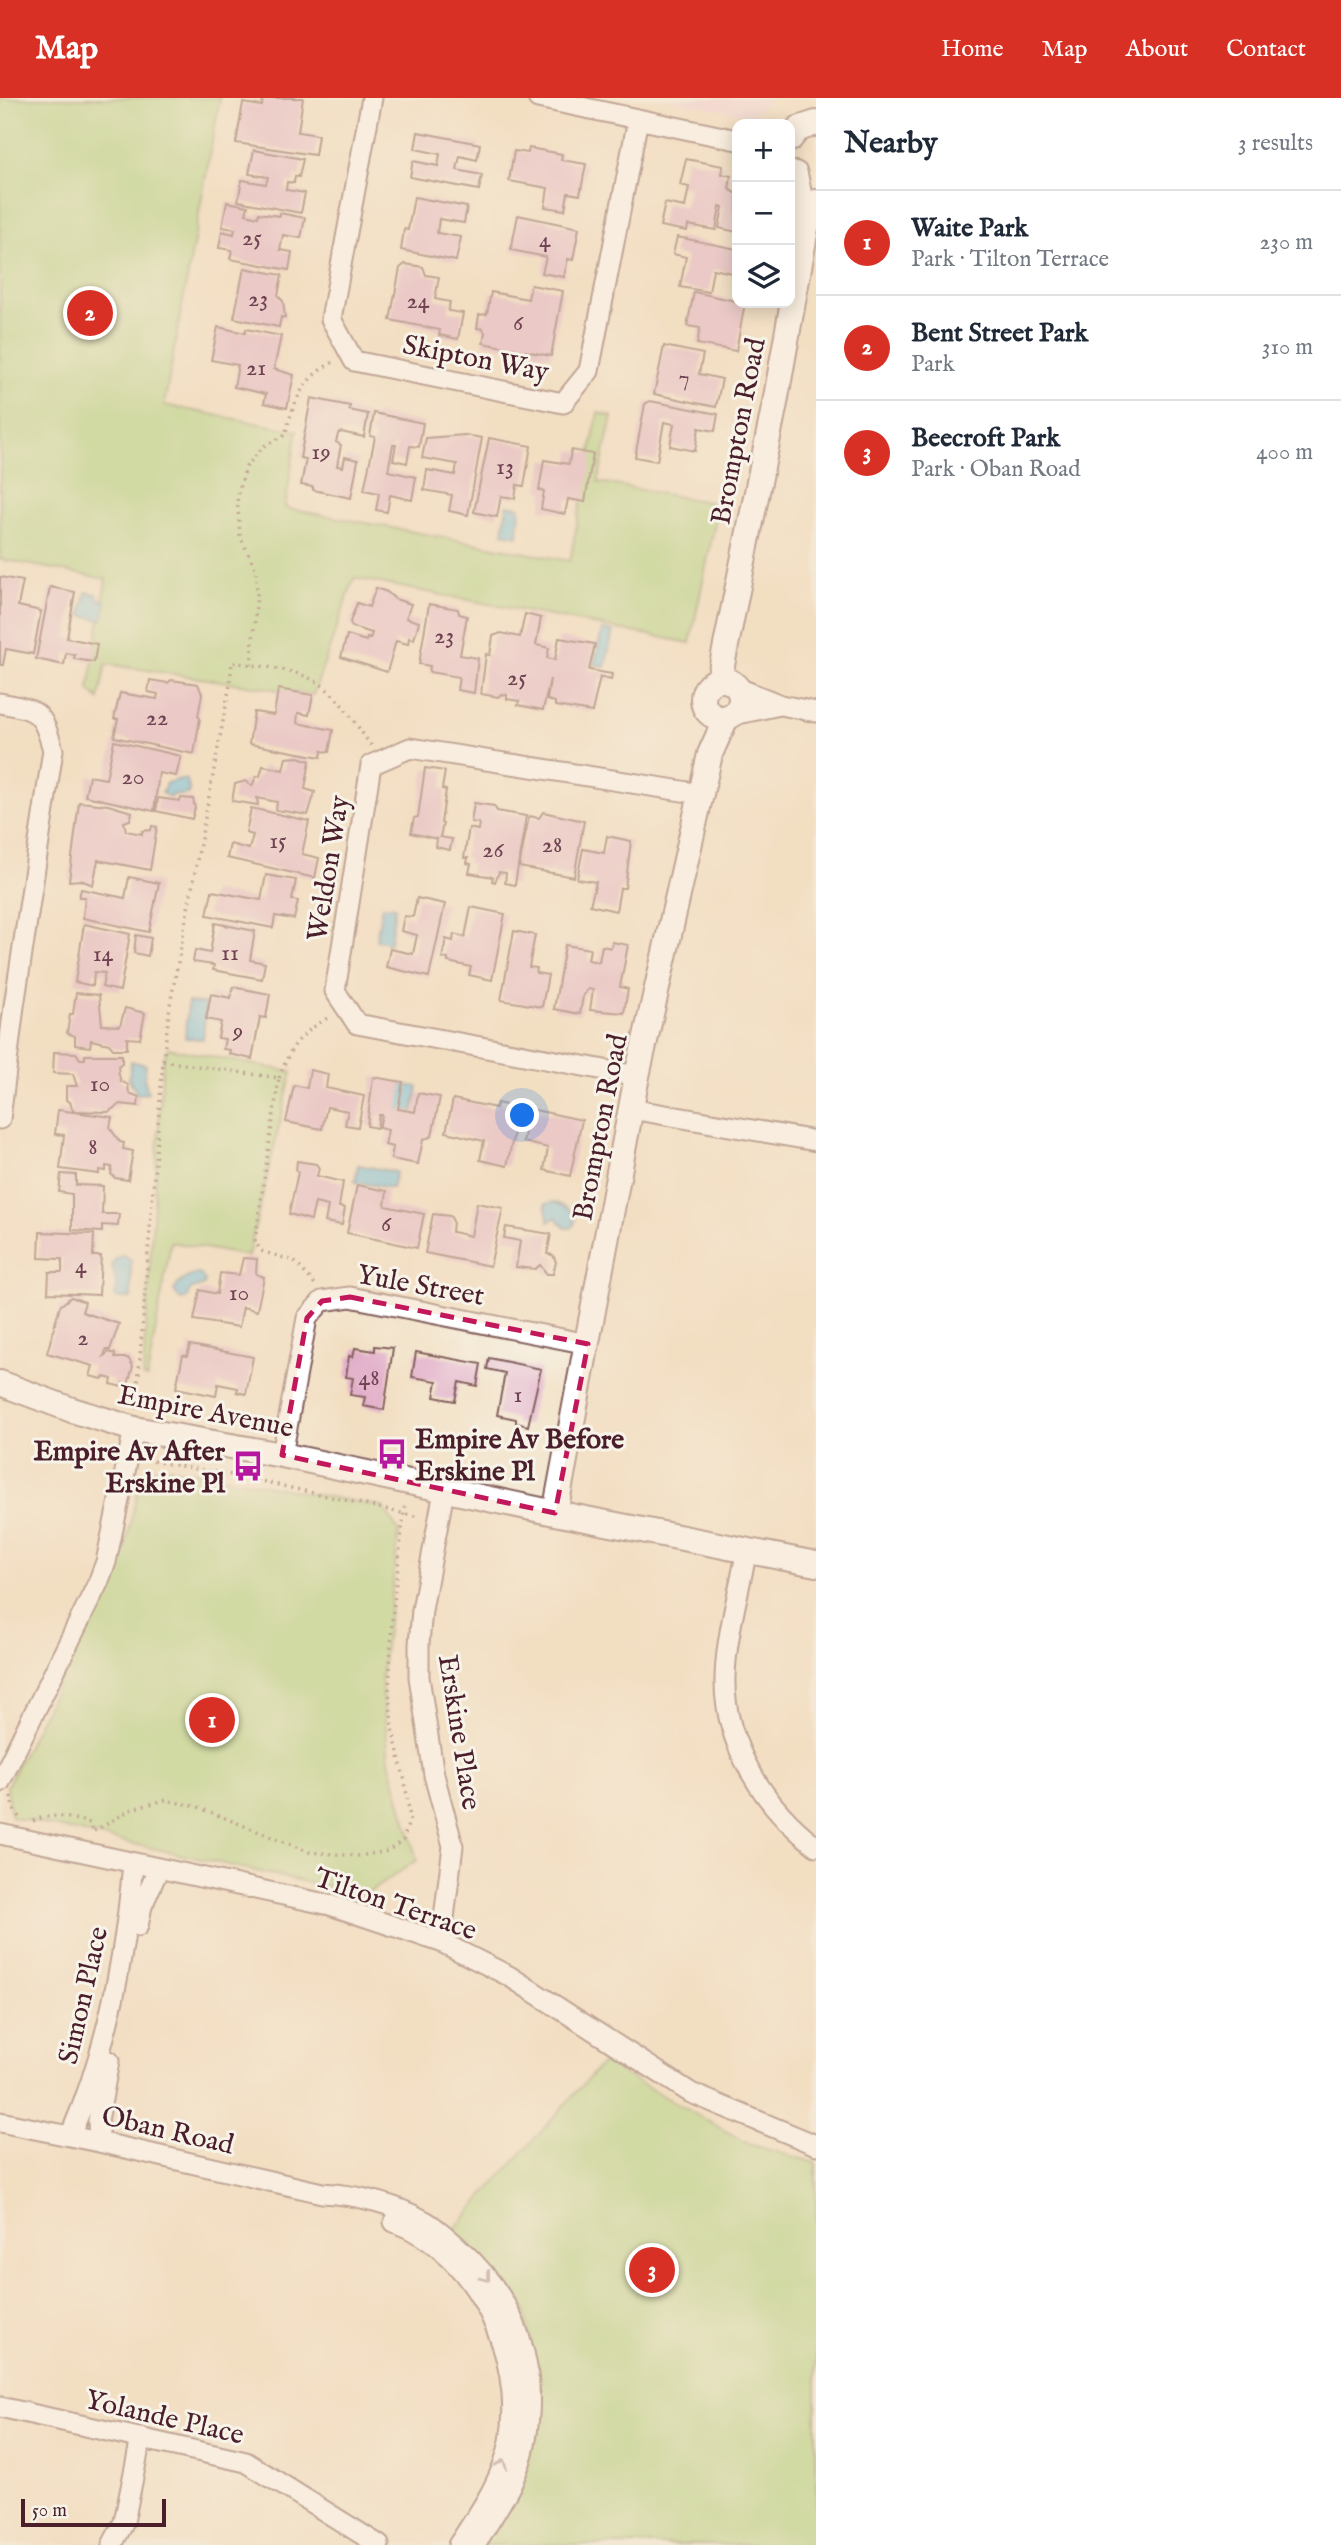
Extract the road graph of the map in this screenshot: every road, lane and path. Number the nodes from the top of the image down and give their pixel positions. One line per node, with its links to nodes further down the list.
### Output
1 (372, 98): 3 (street, Skipton Way)
2 (538, 98): 3 (street)
3 (638, 119): 4 (street)
4 (732, 139)
5 (800, 174): 7 (street, Brompton Road)
6 (816, 202): 7 (street, Brompton Road)
7 (806, 228): 10 (street, Brompton Road)
8 (332, 363): 9 (path)
9 (251, 665): 15 (path); 18 (path)
10 (730, 684): 12 (street); 14 (street, Brompton Road); 14 (street)
11 (0, 703): 22 (street)
12 (781, 705): 13 (street); 14 (street)
13 (816, 712)
14 (722, 714): 16 (street, Brompton Road)
15 (382, 761): 16 (street); 19 (street, Weldon Way)
16 (701, 794): 19 (street, Brompton Road)
17 (323, 1020): 20 (path)
18 (163, 1061): 20 (path); 27 (path)
19 (638, 1076): 21 (street, Brompton Road)
20 (279, 1078): 24 (path)
21 (631, 1109): 23 (street); 25 (street, Brompton Road)
22 (0, 1119)
23 (816, 1141)
24 (322, 1301): 25 (street, Yule Street); 28 (street, Yule Street)
25 (588, 1343): 32 (street, Brompton Road)
26 (0, 1383): 27 (street, Empire Avenue)
27 (134, 1429): 28 (street, Empire Avenue); 29 (street)
28 (282, 1455): 30 (street, Empire Avenue)
29 (129, 1458): 31 (path); 36 (street)
30 (444, 1491): 32 (street, Empire Avenue); 33 (street, Erskine Place)
31 (404, 1513): 33 (path); 37 (path)
32 (555, 1513): 34 (street, Empire Avenue)
33 (437, 1523): 43 (street, Erskine Place)
34 (747, 1550): 35 (street, Empire Avenue); 39 (street)
35 (816, 1564)
36 (5, 1788): 37 (path)
37 (94, 1831): 40 (path)
38 (0, 1834): 40 (street, Tilton Terrace)
39 (816, 1846)
40 (96, 1855): 41 (street, Tilton Terrace)
41 (133, 1863): 42 (street, Tilton Terrace); 45 (street, Simon Place)
42 (159, 1868): 43 (street, Tilton Terrace); 46 (street, Simon Place)
43 (441, 1941): 47 (street, Tilton Terrace)
44 (0, 2122): 45 (street, Oban Road)
45 (70, 2136): 46 (street, Oban Road)
46 (99, 2142): 48 (street, Oban Road)
47 (816, 2145)
48 (322, 2193): 53 (street, Oban Road, one-way to 48); 54 (street, Oban Road, one-way to 54)
49 (0, 2407): 50 (street, Yolande Place)
50 (141, 2438): 51 (street); 52 (street, Yolande Place)
51 (112, 2545)
52 (379, 2545)
53 (458, 2545)
54 (475, 2545)

